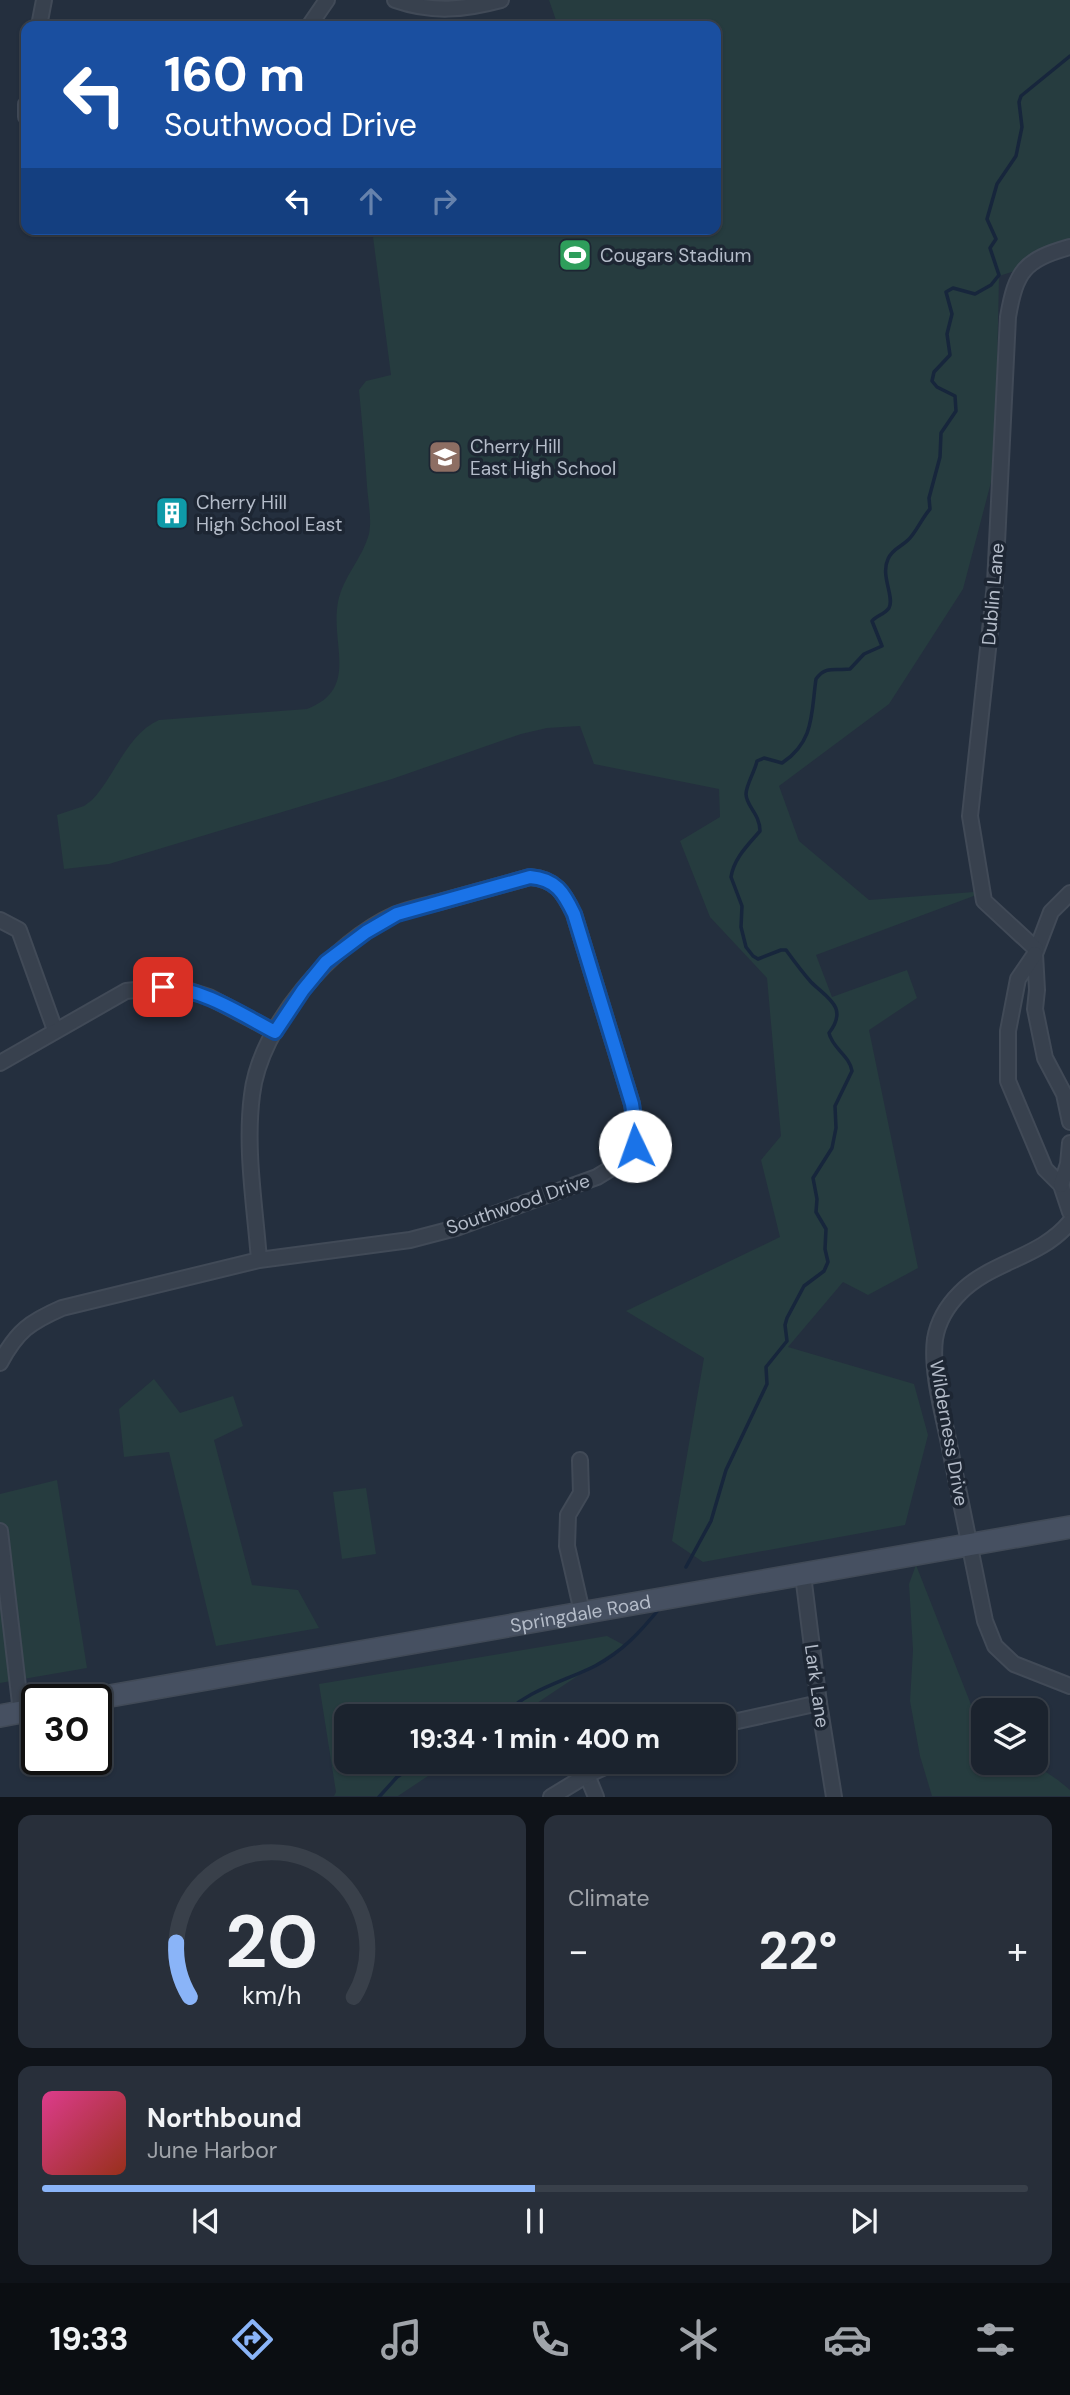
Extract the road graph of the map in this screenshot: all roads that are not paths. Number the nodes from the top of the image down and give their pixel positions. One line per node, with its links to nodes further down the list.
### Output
1 (44, 0): 5 (street)
2 (327, 0): 6 (street)
3 (395, 0): 4 (street)
4 (501, 0)
5 (40, 21)
6 (312, 21)
7 (1070, 247): 10 (street, Dublin Lane)
8 (1070, 894): 10 (street)
9 (0, 920): 11 (street)
10 (1035, 951): 14 (street); 16 (street)
11 (55, 1030): 12 (street); 13 (street)
12 (275, 1032): 19 (street, Southwood Drive); 19 (street, Southwood Drive)
13 (0, 1063)
14 (1070, 1122)
15 (1070, 1143): 16 (street)
16 (1061, 1185): 17 (street)
17 (1070, 1212)
18 (1070, 1222): 24 (street, Wilderness Drive)
19 (259, 1260): 20 (street, Southwood Drive)
20 (0, 1363)
21 (580, 1460): 26 (street)
22 (1070, 1527): 24 (main road, Springdale Road)
23 (0, 1531): 30 (street)
24 (969, 1545): 25 (main road, Springdale Road); 27 (street, Wilderness Drive)
25 (803, 1575): 26 (main road, Springdale Road); 29 (street, Lark Lane)
26 (582, 1612): 28 (main road, Springdale Road)
27 (1070, 1686)
28 (112, 1696)
29 (819, 1703): 31 (street); 35 (street, Lark Lane)
30 (19, 1712)
31 (736, 1721)
32 (587, 1775): 33 (street); 34 (street)
33 (551, 1797)
34 (596, 1797)
35 (834, 1797)

